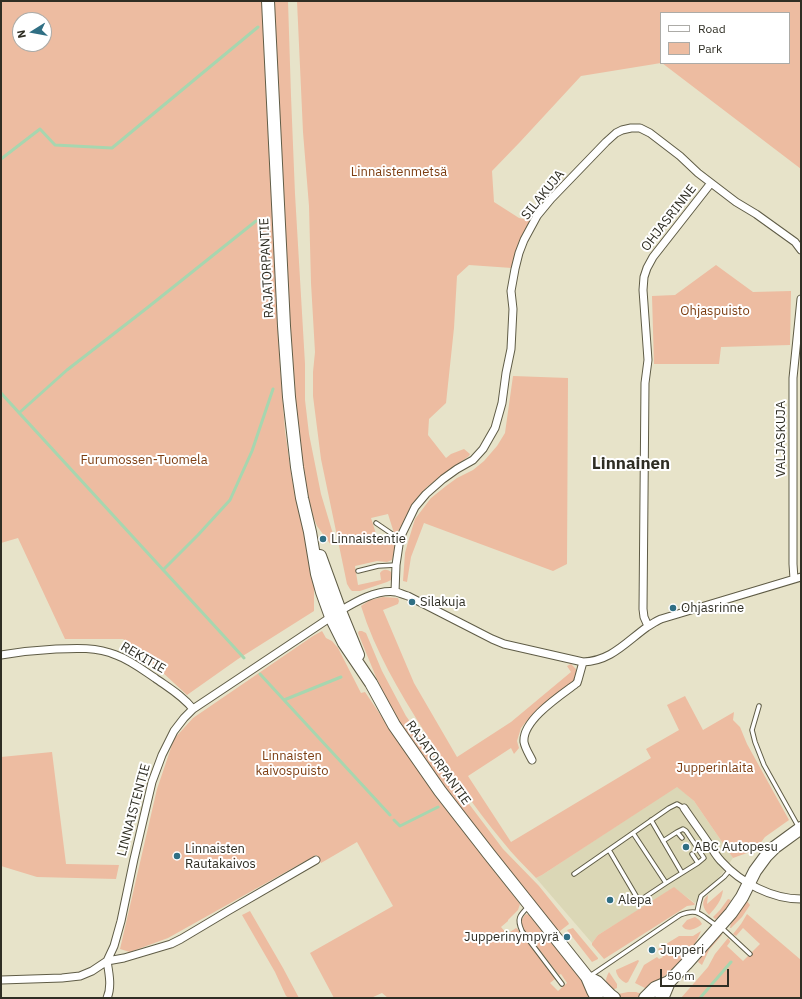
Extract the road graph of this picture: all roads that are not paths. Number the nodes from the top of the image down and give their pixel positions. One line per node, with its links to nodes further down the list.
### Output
1 (268, 1): 11 (main road, RAJATORPANTIE)
2 (711, 183): 3 (street, SILAKUJA); 6 (street, SILAKUJA); 12 (street, OHJASRINNE)
3 (801, 250)
4 (801, 299): 9 (street, VALJASKUJA)
5 (376, 523): 6 (lane)
6 (400, 538): 7 (street, SILAKUJA)
7 (396, 565): 8 (lane); 10 (street, SILAKUJA)
8 (358, 571)
9 (798, 578): 12 (street, LINNAISTENTIE)
10 (395, 592): 11 (street, LINNAISTENTIE); 14 (street, LINNAISTENTIE)
11 (336, 614): 16 (street, LINNAISTENTIE); 35 (main road, RAJATORPANTIE)
12 (648, 626): 14 (street, LINNAISTENTIE)
13 (1, 655): 16 (street, REKITIE)
14 (582, 662): 17 (street)
15 (759, 706): 20 (lane)
16 (193, 709): 39 (street, LINNAISTENTIE)
17 (532, 760)
18 (684, 808): 19 (lane); 29 (street)
19 (651, 820): 22 (lane); 24 (lane)
20 (800, 828): 33 (main road)
21 (677, 832): 23 (lane); 24 (lane); 28 (lane)
22 (633, 833): 25 (lane); 32 (lane)
23 (682, 838)
24 (663, 841): 30 (lane)
25 (609, 850): 31 (lane); 32 (lane)
26 (692, 854): 28 (lane)
27 (316, 860): 39 (street)
28 (698, 863): 30 (lane)
29 (730, 870): 33 (street); 36 (lane)
30 (682, 873): 32 (lane)
31 (574, 874)
32 (666, 883)
33 (749, 883): 34 (street); 37 (main road)
34 (801, 899)
35 (530, 906): 40 (main road, RAJATORPANTIE); 43 (lane)
36 (697, 912): 37 (lane); 40 (lane)
37 (720, 927): 38 (lane); 42 (main road)
38 (750, 954)
39 (107, 962): 41 (street); 44 (street)
40 (587, 977): 45 (main road); 46 (main road)
41 (1, 980)
42 (669, 982): 47 (main road); 48 (main road)
43 (562, 984)
44 (107, 998)
45 (597, 998)
46 (614, 998)
47 (645, 998)
48 (660, 998)

